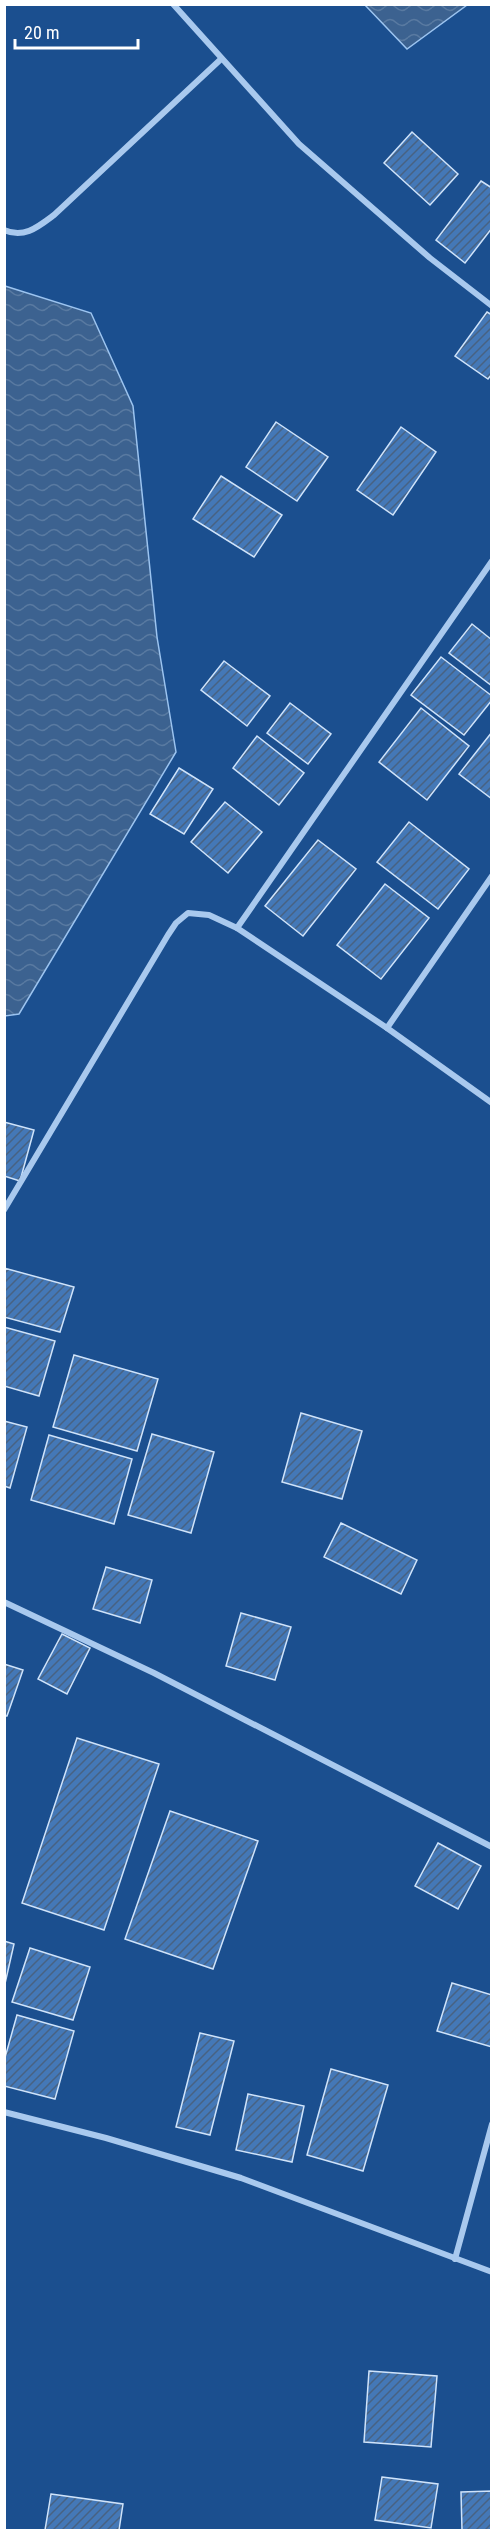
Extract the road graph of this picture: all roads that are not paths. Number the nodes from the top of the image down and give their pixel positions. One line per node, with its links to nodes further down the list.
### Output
1 (173, 4): 2 (street)
2 (220, 60): 3 (street); 4 (street)
3 (4, 230)
4 (492, 306)
5 (492, 561): 7 (street)
6 (492, 876): 8 (street)
7 (237, 928): 8 (street); 10 (street)
8 (387, 1028): 9 (street)
9 (492, 1103)
10 (4, 1210)
11 (4, 1602): 12 (street)
12 (492, 1847)
13 (4, 2112): 15 (street)
14 (492, 2124): 15 (street)
15 (455, 2259): 16 (street)
16 (492, 2272)

